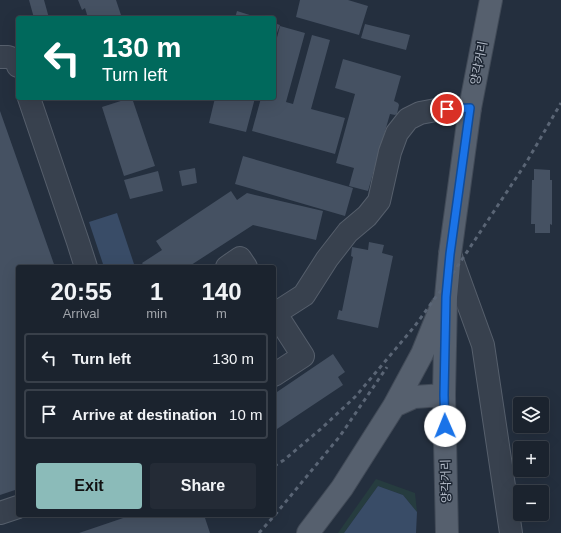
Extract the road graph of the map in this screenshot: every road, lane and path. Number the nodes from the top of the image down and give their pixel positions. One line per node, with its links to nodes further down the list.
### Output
1 (491, 0): 5 (main road, 양각거리)
2 (0, 57): 3 (lane)
3 (16, 60)
4 (30, 100): 7 (lane)
5 (470, 108): 6 (main road, 양각거리); 11 (lane)
6 (450, 254): 10 (main road, 양각거리); 20 (lane)
7 (85, 265)
8 (230, 265): 9 (lane)
9 (245, 265)
10 (446, 297): 14 (main road, 양각거리); 15 (main road)
11 (276, 311)
12 (276, 314): 13 (lane)
13 (276, 374)
14 (444, 395): 15 (main road); 19 (main road, 양각거리)
15 (394, 406): 18 (main road)
16 (16, 508): 17 (lane)
17 (0, 513)
18 (308, 533)
19 (447, 533)
20 (511, 533)

